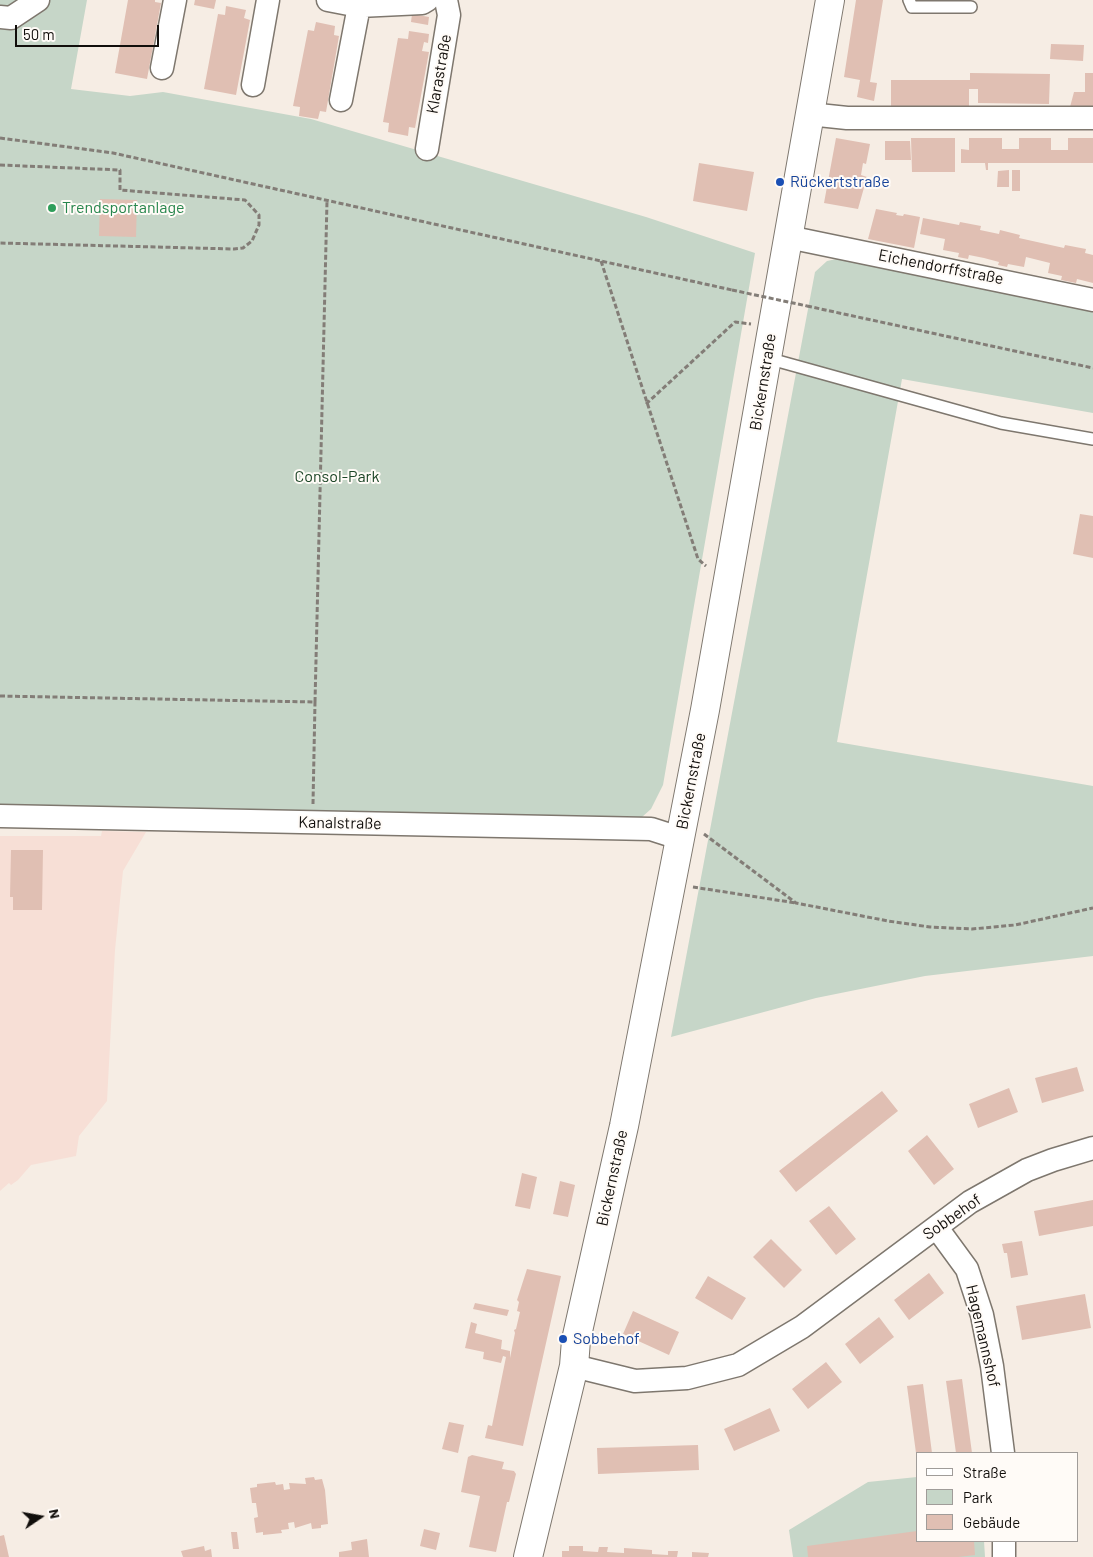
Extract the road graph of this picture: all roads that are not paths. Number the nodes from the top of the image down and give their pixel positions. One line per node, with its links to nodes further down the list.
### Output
1 (38, 0): 11 (street)
2 (175, 0): 12 (street)
3 (268, 0): 13 (street)
4 (328, 0): 9 (street)
5 (427, 0): 9 (street)
6 (446, 0): 17 (street, Klarastraße)
7 (830, 0): 15 (street, Bickernstraße)
8 (909, 0): 10 (lane)
9 (358, 6): 14 (street)
10 (971, 7)
11 (0, 17)
12 (162, 68)
13 (252, 85)
14 (341, 100)
15 (810, 114): 16 (street); 18 (street, Bickernstraße)
16 (1093, 118)
17 (427, 148)
18 (788, 237): 19 (street, Eichendorffstraße); 20 (street, Bickernstraße)
19 (1093, 300)
20 (768, 358): 21 (lane); 23 (street, Bickernstraße)
21 (1093, 439)
22 (0, 816): 23 (street, Kanalstraße)
23 (681, 828): 26 (street, Bickernstraße)
24 (1093, 1148): 25 (street, Sobbehof)
25 (937, 1228): 26 (street, Sobbehof); 27 (street, Hagemannshof)
26 (574, 1366): 29 (street, Bickernstraße)
27 (1003, 1452)
28 (1004, 1542): 30 (street)
29 (528, 1557)
30 (1004, 1557)

